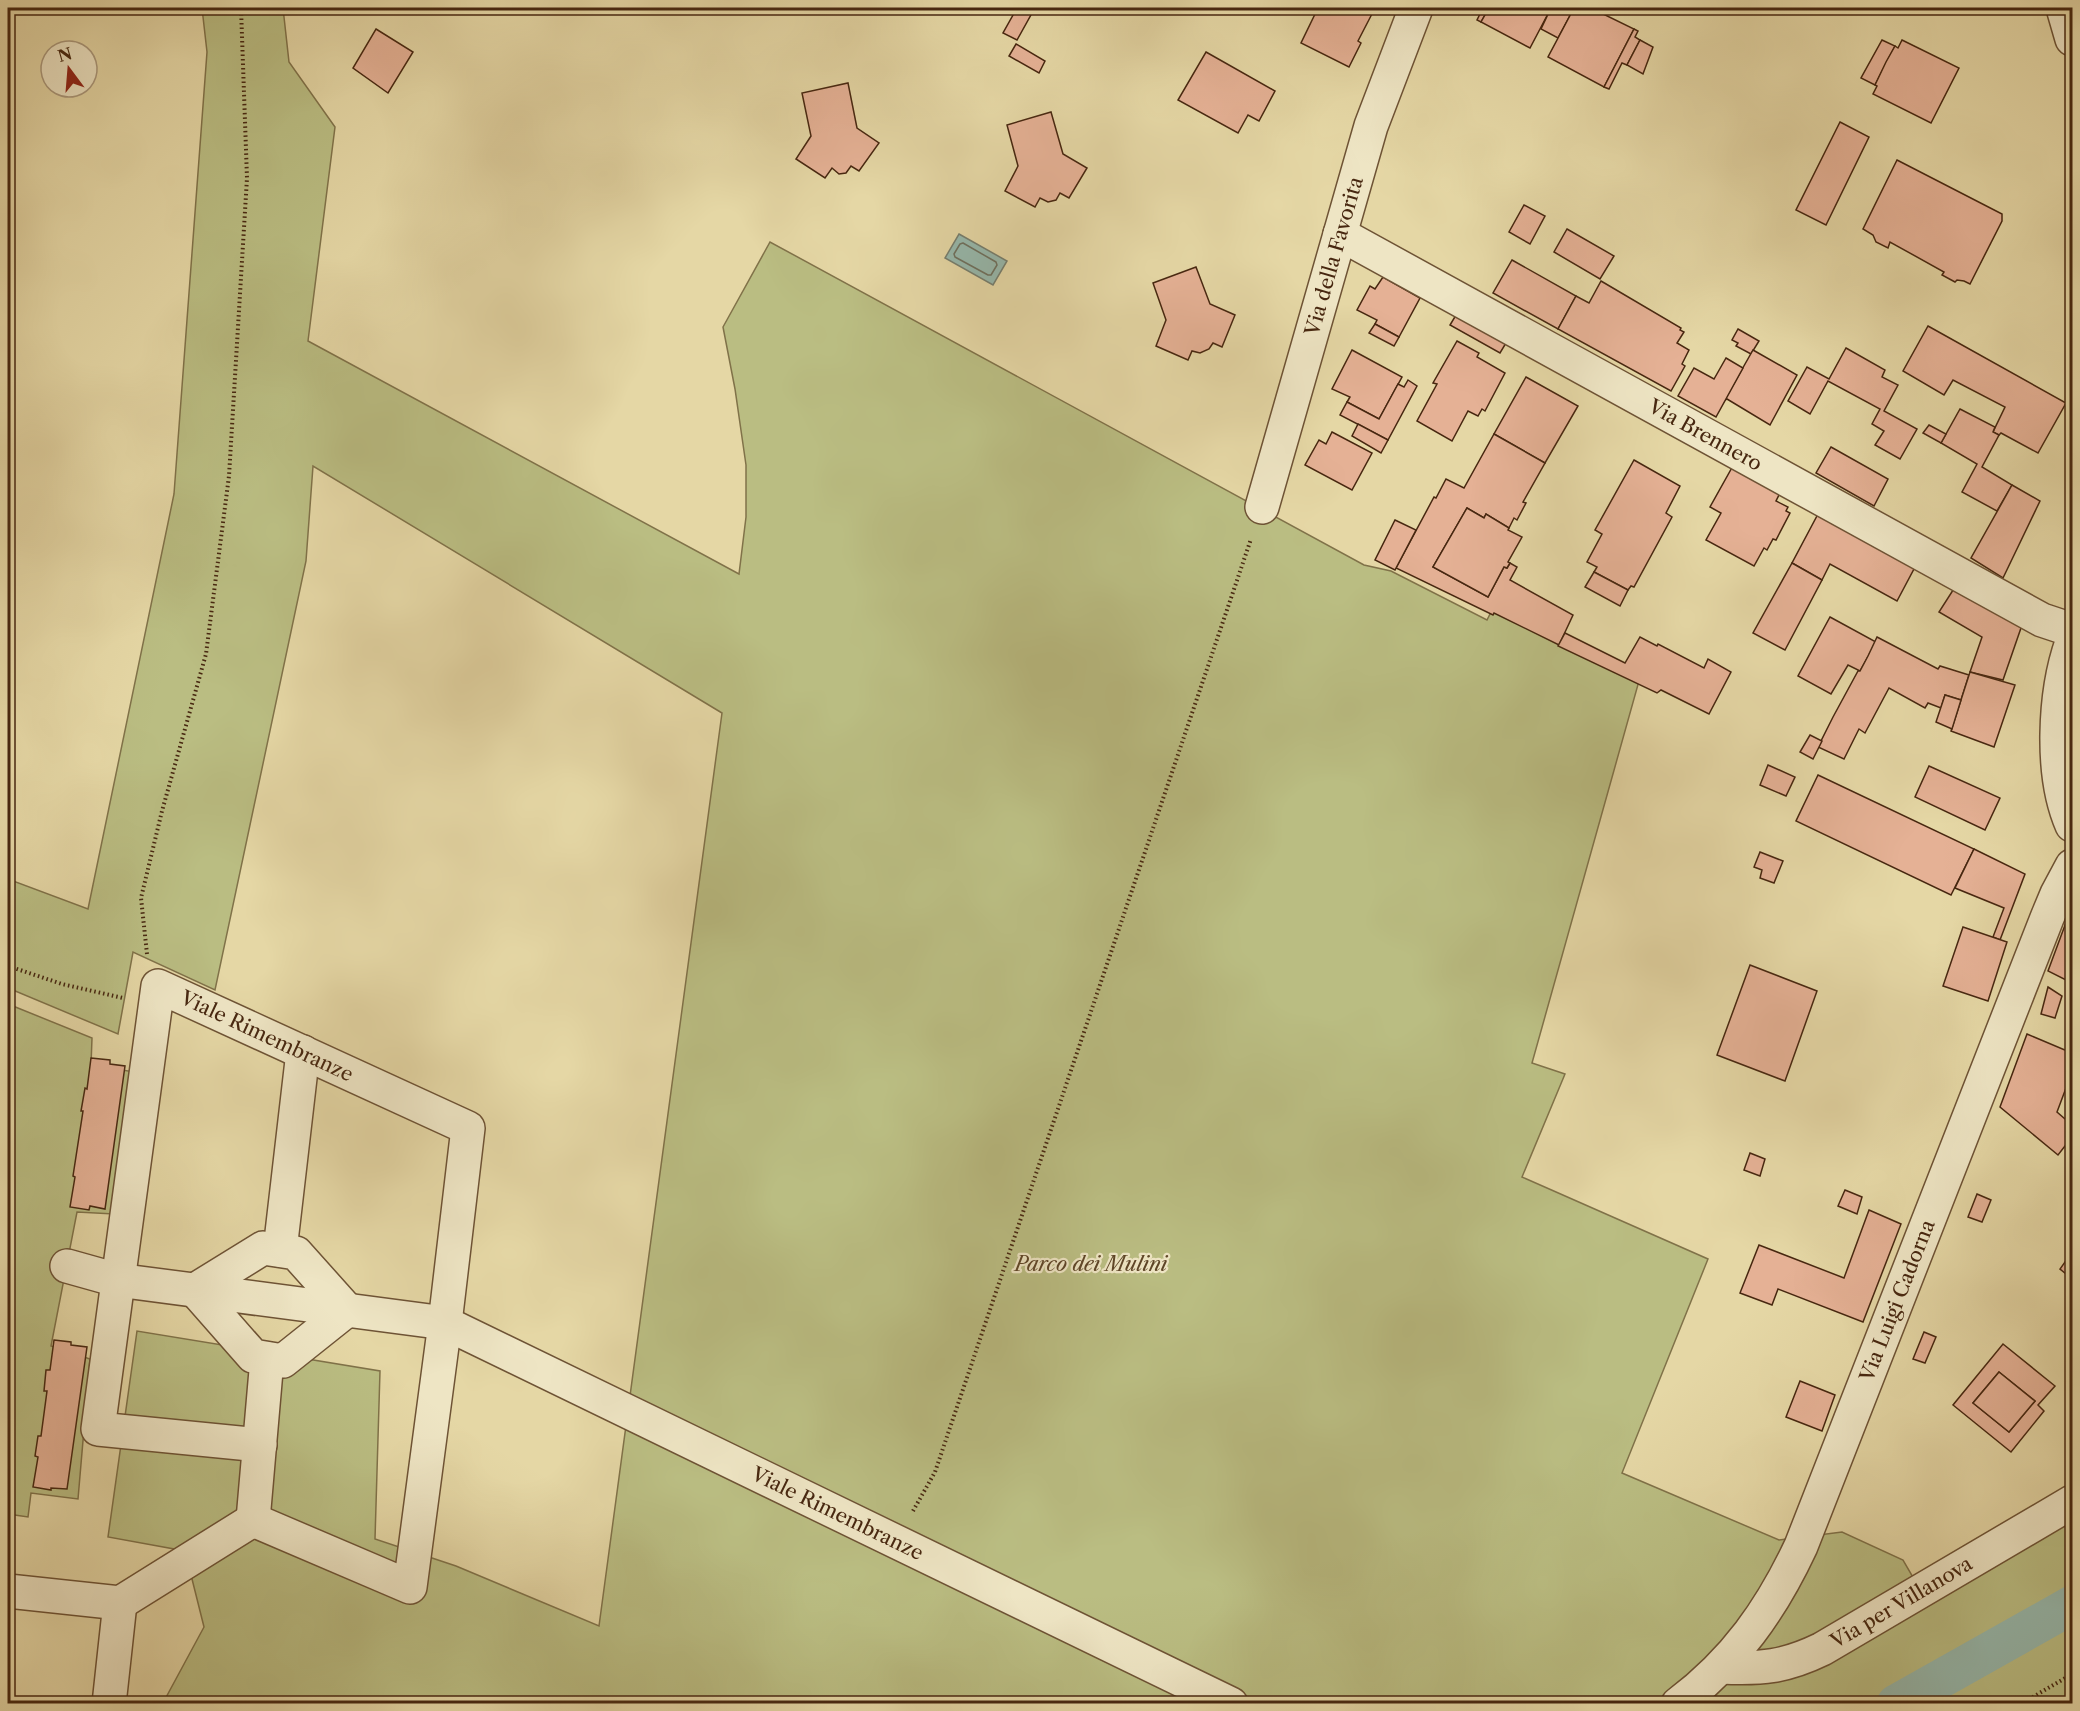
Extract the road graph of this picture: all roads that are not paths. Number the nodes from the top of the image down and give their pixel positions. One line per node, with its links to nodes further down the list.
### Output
1 (1416, 8): 4 (street, Via della Favorita)
2 (2063, 8): 3 (street)
3 (2073, 39)
4 (1340, 234): 5 (street, Via della Favorita); 6 (street, Via Brennero)
5 (1262, 507)
6 (2073, 630)
7 (2073, 642): 8 (street)
8 (2073, 825)
9 (2073, 866): 23 (street, Via Luigi Cadorna)
10 (303, 1052): 11 (street); 13 (street, Viale Rimembranze); 16 (street, Viale Rimembranze)
11 (280, 1250): 14 (street); 15 (street)
12 (67, 1266): 13 (street)
13 (117, 1280): 14 (street, Viale Rimembranze); 18 (street, Viale Rimembranze)
14 (195, 1290): 15 (street, Viale Rimembranze); 17 (street)
15 (347, 1310): 16 (street, Viale Rimembranze); 17 (street)
16 (445, 1323): 20 (street, Viale Rimembranze); 25 (street, Viale Rimembranze)
17 (267, 1359): 18 (street)
18 (260, 1445): 20 (street)
19 (2073, 1502): 23 (street, Via per Villanova)
20 (253, 1520): 22 (street)
21 (8, 1591): 22 (street)
22 (120, 1603): 24 (street)
23 (1721, 1667): 26 (street, Via Luigi Cadorna)
24 (109, 1704)
25 (1231, 1704)
26 (1678, 1704)

